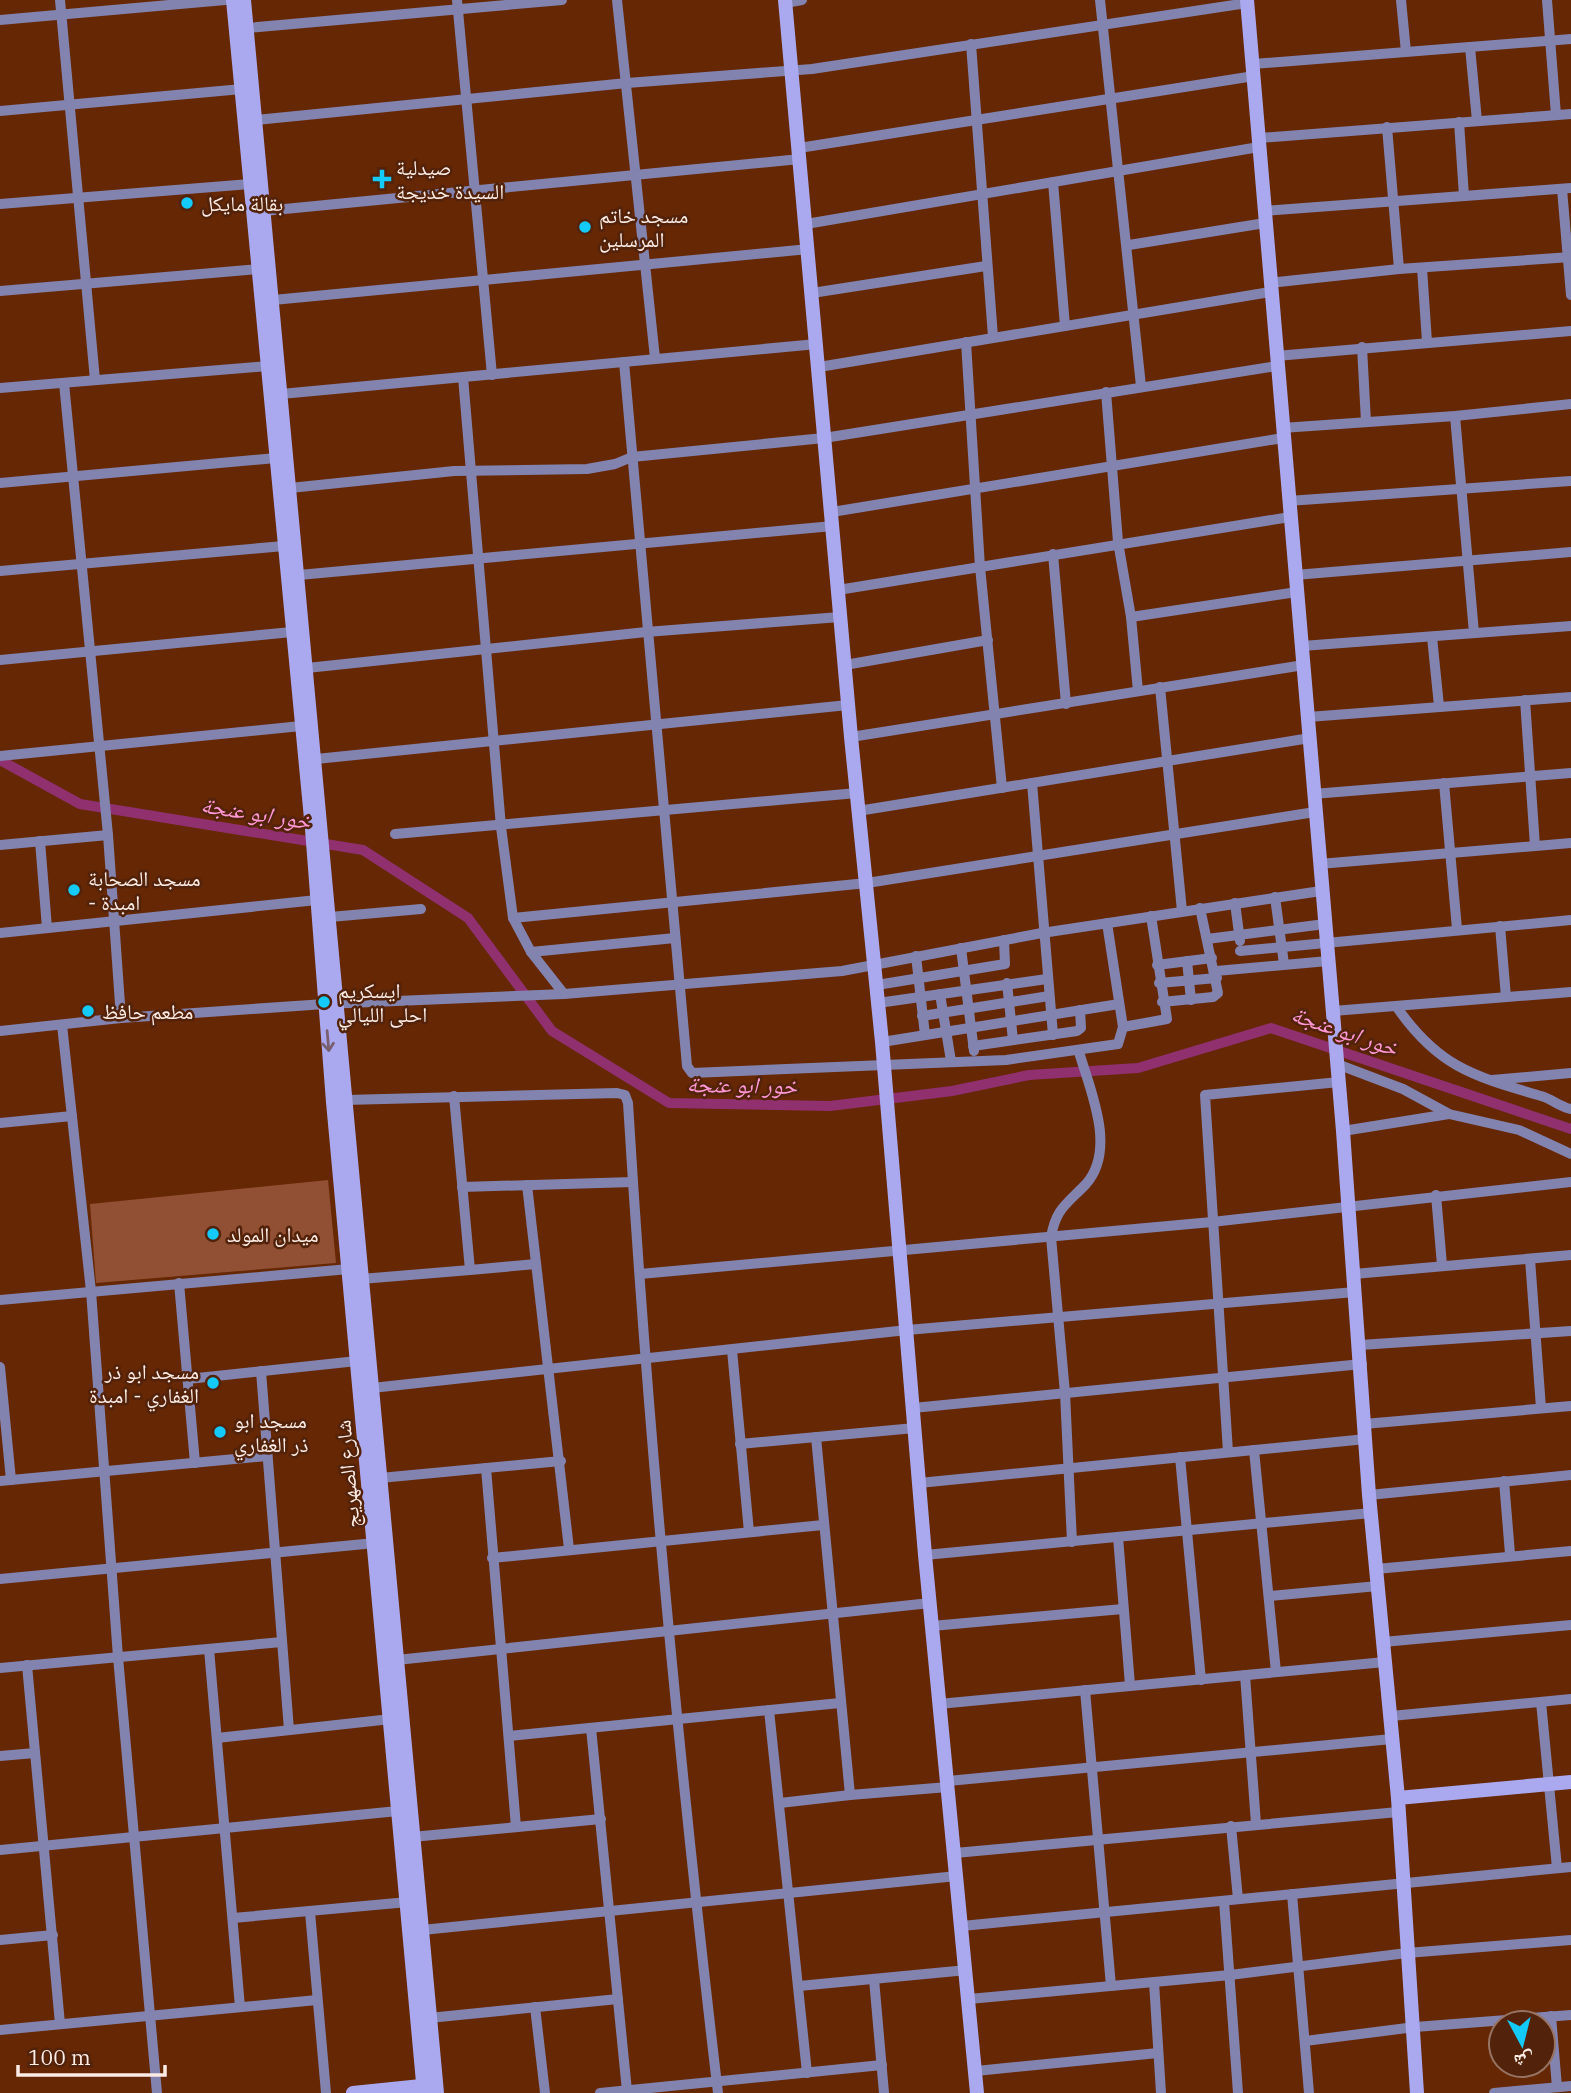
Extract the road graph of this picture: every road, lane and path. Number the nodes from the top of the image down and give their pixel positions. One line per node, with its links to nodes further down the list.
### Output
1 (60, 0): 14 (street)
2 (225, 0): 14 (street)
3 (233, 0): 26 (street)
4 (244, 0): 17 (street)
5 (562, 0): 13 (street)
6 (617, 0): 25 (street)
7 (802, 0): 11 (street)
8 (1101, 0): 16 (street)
9 (1401, 0): 22 (street)
10 (1547, 0): 19 (street)
11 (785, 1): 24 (street)
12 (1247, 2): 16 (street); 23 (street)
13 (457, 4): 17 (street); 28 (street)
14 (61, 14): 15 (street); 29 (street)
15 (0, 20)
16 (1104, 25): 20 (street); 27 (street)
17 (247, 28): 33 (street)
18 (1571, 39): 19 (street)
19 (1550, 40): 21 (street); 32 (street)
20 (971, 44): 24 (street); 34 (street)
21 (1470, 47): 22 (street); 35 (street)
22 (1406, 52): 23 (street)
23 (1253, 70): 27 (street); 38 (street)
24 (791, 71): 25 (street); 39 (street)
25 (627, 83): 28 (street); 41 (street)
26 (242, 89): 29 (street); 43 (street)
27 (1112, 99): 34 (street); 40 (street)
28 (466, 101): 33 (street); 45 (street)
29 (68, 104): 30 (street); 48 (street)
30 (0, 111)
31 (1571, 114): 32 (street)
32 (1556, 115): 35 (street)
33 (256, 120): 51 (street)
34 (976, 121): 39 (street); 46 (street)
35 (1477, 121): 36 (street)
36 (1459, 122): 37 (street); 47 (street)
37 (1387, 127): 38 (street); 49 (street)
38 (1259, 142): 40 (street); 52 (street)
39 (799, 153): 41 (street); 53 (street)
40 (1120, 169): 42 (street); 54 (street)
41 (636, 176): 45 (street); 57 (street)
42 (1053, 182): 46 (street); 70 (street)
43 (250, 184): 48 (street); 60 (street)
44 (1567, 188): 47 (street); 56 (street)
45 (475, 191): 51 (street); 62 (street)
46 (981, 192): 53 (street); 58 (street)
47 (1464, 196): 49 (street)
48 (77, 197): 50 (street); 63 (street)
49 (1394, 201): 52 (street); 61 (street)
50 (0, 204)
51 (264, 211): 68 (street)
52 (1264, 217): 54 (street); 64 (street)
53 (806, 224): 55 (street)
54 (1129, 245): 69 (street)
55 (808, 249): 57 (street); 66 (street)
56 (1569, 257): 59 (street); 67 (street)
57 (645, 264): 62 (street); 77 (street)
58 (986, 266): 66 (street); 72 (street)
59 (1422, 268): 61 (street); 74 (street)
60 (258, 269): 63 (street); 80 (street)
61 (1399, 270): 64 (street)
62 (483, 279): 68 (street); 82 (street)
63 (85, 284): 65 (street); 84 (street)
64 (1270, 288): 69 (street); 78 (street)
65 (0, 291)
66 (813, 293): 75 (street)
67 (1571, 295)
68 (273, 300): 89 (street)
69 (1136, 315): 70 (street); 86 (street)
70 (1065, 326): 72 (street)
71 (1571, 331): 74 (street)
72 (993, 337): 73 (street)
73 (966, 342): 81 (street); 91 (street)
74 (1427, 342): 76 (street)
75 (817, 344): 77 (street); 81 (street)
76 (1362, 347): 78 (street); 93 (street)
77 (655, 358): 79 (street)
78 (1277, 361): 86 (street); 94 (street)
79 (624, 362): 82 (street); 96 (street)
80 (268, 366): 84 (street); 97 (street)
81 (819, 367): 95 (street)
82 (492, 375): 83 (street)
83 (463, 377): 89 (street); 99 (street)
84 (95, 380): 85 (street)
85 (64, 383): 87 (street); 100 (street)
86 (1141, 386): 88 (street)
87 (0, 388)
88 (1106, 392): 91 (street); 98 (street)
89 (281, 394): 103 (street)
90 (1571, 404): 92 (street)
91 (970, 414): 95 (street); 104 (street)
92 (1455, 416): 93 (street); 105 (street)
93 (1366, 422): 94 (street)
94 (1282, 433): 98 (street); 106 (street)
95 (824, 438): 96 (street); 108 (street)
96 (632, 457): 99 (street); 110 (street)
97 (276, 458): 100 (street); 111 (street)
98 (1112, 467): 104 (street); 109 (street)
99 (473, 470): 103 (street); 114 (street)
100 (74, 476): 102 (street); 116 (street)
101 (1571, 481): 105 (street)
102 (0, 483)
103 (290, 488): 119 (street)
104 (974, 489): 108 (street); 117 (street)
105 (1463, 490): 106 (street); 115 (street)
106 (1288, 501): 107 (street)
107 (1290, 517): 109 (street); 120 (street)
108 (832, 519): 110 (street); 121 (street)
109 (1118, 542): 113 (street); 124 (street)
110 (638, 543): 114 (street); 127 (street)
111 (284, 546): 116 (street); 126 (street)
112 (1571, 552): 115 (street)
113 (1054, 554): 117 (street); 142 (street)
114 (480, 558): 119 (street); 132 (street)
115 (1468, 560): 120 (street); 128 (street)
116 (81, 563): 118 (street); 133 (street)
117 (981, 567): 121 (street); 130 (street)
118 (0, 571)
119 (299, 575): 137 (street)
120 (1295, 575): 122 (street)
121 (838, 590): 123 (street)
122 (1297, 592): 124 (street); 131 (street)
123 (840, 617): 127 (street); 135 (street)
124 (1131, 617): 139 (street)
125 (1571, 626): 128 (street)
126 (292, 632): 133 (street); 148 (street)
127 (646, 632): 132 (street); 147 (street)
128 (1474, 633): 129 (street)
129 (1432, 637): 131 (street); 144 (street)
130 (988, 640): 135 (street); 145 (street)
131 (1302, 646): 136 (street)
132 (486, 648): 137 (street); 151 (street)
133 (91, 653): 134 (street); 152 (street)
134 (0, 660)
135 (845, 665): 143 (street)
136 (1304, 665): 138 (street); 146 (street)
137 (307, 668): 154 (street)
138 (1160, 687): 139 (street); 155 (street)
139 (1138, 691): 142 (street)
140 (1571, 697): 141 (street)
141 (1525, 700): 144 (street); 157 (street)
142 (1066, 704): 145 (street)
143 (848, 705): 147 (street); 149 (street)
144 (1439, 706): 146 (street)
145 (996, 716): 149 (street); 160 (street)
146 (1308, 717): 150 (street)
147 (655, 724): 151 (street); 165 (street)
148 (301, 726): 152 (street); 167 (street)
149 (851, 737): 161 (street)
150 (1310, 738): 155 (street); 162 (street)
151 (495, 739): 154 (street); 166 (street)
152 (99, 748): 153 (street); 170 (street)
153 (0, 755)
154 (316, 759): 167 (street)
155 (1167, 759): 158 (street); 169 (street)
156 (1571, 774): 157 (street)
157 (1530, 776): 159 (street); 174 (street)
158 (1032, 783): 160 (street); 177 (street)
159 (1444, 783): 162 (street); 176 (street)
160 (1002, 788): 163 (street)
161 (857, 793): 163 (street); 165 (street)
162 (1314, 794): 164 (street)
163 (858, 811): 179 (street)
164 (1315, 812): 169 (street); 178 (street)
165 (663, 813): 166 (street); 183 (street)
166 (501, 827): 168 (street); 190 (street)
167 (317, 830): 175 (street)
168 (395, 834)
169 (1175, 834): 177 (street); 187 (street)
170 (108, 835): 171 (street); 192 (street)
171 (40, 841): 173 (street); 196 (street)
172 (1571, 843): 174 (street)
173 (0, 845)
174 (1535, 846): 176 (street)
175 (319, 851): 182 (street, شارع الصهريج); 189 (street, شارع الصهريج)
176 (1450, 855): 178 (street); 198 (street)
177 (1036, 856): 179 (street); 200 (street)
178 (1319, 864): 180 (street)
179 (867, 883): 183 (street); 214 (street)
180 (1321, 891): 181 (street); 194 (street)
181 (1275, 897): 184 (street); 197 (street)
182 (317, 900): 192 (street); 242 (street, شارع الصهريج)
183 (671, 901): 190 (street); 202 (street)
184 (1235, 903): 185 (street); 201 (street)
185 (1200, 908): 187 (street); 203 (street)
186 (421, 909): 189 (street)
187 (1182, 911): 188 (street)
188 (1151, 916): 193 (street); 216 (street)
189 (330, 917): 242 (street, شارع الصهريج)
190 (513, 918): 209 (street)
191 (1571, 920): 195 (street)
192 (114, 922): 196 (street); 251 (street)
193 (1107, 923): 200 (street); 241 (street)
194 (1325, 924): 197 (street); 205 (street)
195 (1500, 926): 198 (street); 235 (street)
196 (47, 928): 199 (street)
197 (1279, 929): 201 (street); 206 (street)
198 (1457, 929): 205 (street)
199 (0, 933)
200 (1042, 933): 204 (street); 223 (street)
201 (1239, 935): 203 (street); 208 (street)
202 (675, 938): 209 (street); 228 (street)
203 (1207, 939): 211 (street)
204 (1004, 940): 207 (street); 217 (street)
205 (1326, 941): 206 (street); 213 (street)
206 (1281, 946): 208 (street); 215 (street)
207 (961, 948): 210 (street); 220 (street)
208 (1240, 951): 218 (street)
209 (531, 952): 232 (street)
210 (916, 956): 214 (street); 222 (street)
211 (1212, 958): 212 (street); 221 (street)
212 (1187, 961): 216 (street); 224 (street)
213 (1328, 961): 215 (street); 247 (street)
214 (875, 964): 227 (street); 228 (street)
215 (1284, 964): 218 (street)
216 (1157, 965): 225 (street)
217 (996, 966): 219 (street); 226 (street)
218 (1242, 968): 221 (street)
219 (979, 969): 220 (street); 229 (street)
220 (964, 971): 222 (street); 230 (street)
221 (1217, 974): 224 (street); 237 (street)
222 (918, 978): 227 (street); 236 (street)
223 (1047, 979): 226 (street); 234 (street)
224 (1190, 980): 225 (street); 237 (street)
225 (1159, 983): 240 (street)
226 (1002, 984): 229 (street); 238 (street)
227 (877, 985): 239 (street)
228 (680, 986): 232 (street); 269 (street)
229 (982, 987): 230 (street); 243 (street)
230 (966, 990): 233 (street); 245 (street)
231 (1571, 992): 235 (street)
232 (564, 994): 242 (street)
233 (940, 994): 236 (street); 248 (street)
234 (1049, 996): 238 (street); 249 (street)
235 (1506, 997): 244 (street)
236 (919, 998): 239 (street); 250 (street)
237 (1191, 999): 240 (street)
238 (1009, 1002): 243 (street); 252 (street)
239 (878, 1003): 262 (street)
240 (1162, 1003): 254 (street)
241 (1119, 1004): 246 (street); 254 (street)
242 (331, 1005): 251 (street); 274 (street, شارع الصهريج); 294 (street, شارع الصهريج, one-way to 294)
243 (984, 1006): 245 (street)
244 (1396, 1006): 247 (street); 271 (street)
245 (968, 1008): 248 (street); 255 (street)
246 (1080, 1010): 249 (street); 259 (street)
247 (1333, 1010): 264 (street)
248 (943, 1013): 250 (street); 257 (street)
249 (1051, 1015): 252 (street); 259 (street)
250 (922, 1016): 258 (street)
251 (121, 1018): 253 (street)
252 (1011, 1023): 255 (street); 260 (street)
253 (62, 1025): 256 (street); 277 (street)
254 (1123, 1027): 265 (street)
255 (971, 1028): 257 (street); 263 (street)
256 (0, 1031)
257 (946, 1032): 258 (street); 267 (street)
258 (925, 1035): 262 (street)
259 (1053, 1035): 261 (street)
260 (1013, 1040): 261 (street); 263 (street)
261 (1027, 1040): 266 (street)
262 (882, 1042): 269 (street)
263 (973, 1046): 268 (street)
264 (1336, 1050): 272 (street); 276 (street)
265 (1079, 1052): 266 (street); 288 (street)
266 (1028, 1058): 268 (street)
267 (951, 1061): 268 (street); 269 (street)
268 (975, 1061)
269 (883, 1063): 289 (street)
270 (1571, 1073): 271 (street)
271 (1486, 1080): 275 (street)
272 (1339, 1082): 279 (street); 287 (street)
273 (454, 1096): 274 (street); 281 (street); 284 (street)
274 (345, 1100): 298 (street, شارع الصهريج)
275 (1571, 1109)
276 (1449, 1114): 279 (street); 280 (street)
277 (72, 1115): 278 (street); 300 (street)
278 (0, 1123)
279 (1343, 1131): 286 (street)
280 (1571, 1154)
281 (633, 1182): 283 (street); 296 (street)
282 (1571, 1182): 285 (street)
283 (527, 1185): 284 (street); 292 (street)
284 (462, 1187): 295 (street)
285 (1436, 1195): 286 (street); 293 (street)
286 (1349, 1206): 287 (street); 297 (street)
287 (1212, 1222): 288 (street); 303 (street)
288 (1051, 1237): 289 (street); 304 (street)
289 (900, 1249): 296 (street); 305 (street)
290 (1571, 1255): 291 (street)
291 (1530, 1259): 293 (street); 307 (street)
292 (536, 1264): 295 (street); 314 (street)
293 (1442, 1265): 297 (street)
294 (349, 1269): 299 (street); 311 (street, شارع الصهريج)
295 (470, 1270): 298 (street)
296 (640, 1274): 310 (street)
297 (1354, 1274): 301 (street)
298 (361, 1279): 318 (street, شارع الصهريج)
299 (179, 1283): 300 (street); 317 (street)
300 (90, 1291): 302 (street); 337 (street)
301 (1355, 1292): 303 (street); 308 (street)
302 (0, 1300)
303 (1217, 1305): 304 (street); 316 (street)
304 (1059, 1318): 305 (street); 319 (street)
305 (907, 1330): 309 (street); 322 (street)
306 (1571, 1331): 307 (street)
307 (1535, 1334): 308 (street); 323 (street)
308 (1360, 1345): 312 (street)
309 (732, 1350): 310 (street); 328 (street)
310 (645, 1359): 314 (street); 350 (street)
311 (357, 1361): 315 (street); 352 (street, شارع الصهريج)
312 (1362, 1364): 316 (street); 324 (street)
313 (0, 1367): 320 (street)
314 (550, 1369): 318 (street); 333 (street)
315 (261, 1371): 317 (street); 331 (street)
316 (1223, 1377): 319 (street); 330 (street)
317 (188, 1379): 334 (street)
318 (372, 1388): 339 (street, شارع الصهريج)
319 (1065, 1393): 322 (street); 336 (street)
320 (1, 1399): 340 (street)
321 (1571, 1406): 323 (street)
322 (913, 1408): 325 (street)
323 (1541, 1408): 324 (street)
324 (1364, 1424): 327 (street)
325 (915, 1428): 326 (street); 342 (street)
326 (816, 1437): 328 (street); 346 (street)
327 (1366, 1439): 329 (street); 343 (street)
328 (740, 1444): 347 (street)
329 (1254, 1450): 330 (street); 345 (street)
330 (1228, 1452): 332 (street)
331 (267, 1456): 334 (street); 355 (street)
332 (1180, 1457): 336 (street); 348 (street)
333 (561, 1461): 335 (street); 353 (street)
334 (195, 1463): 337 (street)
335 (486, 1468): 339 (street); 358 (street)
336 (1067, 1468): 342 (street); 351 (street)
337 (104, 1472): 340 (street); 359 (street)
338 (1571, 1475): 341 (street)
339 (380, 1478): 375 (street, شارع الصهريج)
340 (5, 1480)
341 (1504, 1480): 343 (street); 357 (street)
342 (919, 1483): 356 (street)
343 (1368, 1495): 344 (street)
344 (1371, 1513): 345 (street); 360 (street)
345 (1261, 1524): 348 (street); 363 (street)
346 (823, 1525): 347 (street); 366 (street)
347 (750, 1532): 350 (street)
348 (1186, 1532): 349 (street); 381 (street)
349 (1118, 1537): 351 (street); 365 (street)
350 (660, 1541): 353 (street); 369 (street)
351 (1072, 1542): 356 (street)
352 (374, 1543): 355 (street); 391 (street, شارع الصهريج)
353 (569, 1549): 358 (street)
354 (1571, 1550): 357 (street)
355 (274, 1553): 359 (street); 370 (street)
356 (925, 1555): 364 (street)
357 (1510, 1555): 360 (street)
358 (492, 1558): 373 (street)
359 (111, 1569): 361 (street); 374 (street)
360 (1376, 1569): 362 (street)
361 (0, 1579)
362 (1378, 1586): 363 (street); 371 (street)
363 (1269, 1596): 379 (street)
364 (930, 1604): 366 (street); 368 (street)
365 (1123, 1609): 368 (street); 382 (street)
366 (832, 1615): 369 (street); 386 (street)
367 (1571, 1625): 371 (street)
368 (932, 1626): 387 (street)
369 (667, 1633): 373 (street); 390 (street)
370 (282, 1642): 372 (street); 393 (street)
371 (1383, 1642): 376 (street)
372 (209, 1649): 374 (street); 395 (street)
373 (502, 1649): 375 (street); 394 (street)
374 (118, 1657): 377 (street); 413 (street)
375 (397, 1660): 414 (street, شارع الصهريج)
376 (1385, 1662): 379 (street); 389 (street)
377 (27, 1665): 378 (street); 398 (street)
378 (0, 1668)
379 (1276, 1672): 380 (street)
380 (1245, 1675): 381 (street); 397 (street)
381 (1201, 1680): 382 (street)
382 (1130, 1685): 383 (street)
383 (1085, 1690): 387 (street); 400 (street)
384 (1571, 1699): 385 (street)
385 (1541, 1702): 389 (street); 403 (street)
386 (840, 1703): 388 (street); 404 (street)
387 (939, 1704): 402 (street)
388 (769, 1710): 390 (street); 405 (street)
389 (1391, 1716): 396 (street)
390 (677, 1719): 392 (street); 426 (street)
391 (391, 1720): 393 (street); 407 (street, شارع الصهريج)
392 (591, 1728): 394 (street); 408 (street)
393 (289, 1730): 395 (street)
394 (509, 1736): 411 (street)
395 (216, 1738): 412 (street)
396 (1392, 1739): 397 (street); 406 (street)
397 (1251, 1752): 400 (street); 409 (street)
398 (36, 1753): 399 (street); 416 (street)
399 (0, 1756)
400 (1093, 1768): 402 (street); 415 (street)
401 (1571, 1782): 403 (street)
402 (948, 1784): 404 (street); 418 (street)
403 (1549, 1784): 406 (street); 420 (street)
404 (850, 1795): 405 (street)
405 (780, 1803): 423 (street)
406 (1398, 1805): 409 (street); 422 (street)
407 (398, 1811): 412 (street); 428 (street, شارع الصهريج)
408 (601, 1819): 411 (street); 429 (street)
409 (1256, 1824): 410 (street)
410 (1231, 1826): 415 (street); 425 (street)
411 (516, 1827): 414 (street)
412 (225, 1828): 413 (street); 432 (street)
413 (134, 1837): 416 (street); 451 (street)
414 (412, 1838): 434 (street, شارع الصهريج)
415 (1099, 1839): 418 (street); 431 (street)
416 (44, 1845): 417 (street); 435 (street)
417 (0, 1850)
418 (956, 1853): 421 (street)
419 (1571, 1867): 420 (street)
420 (1557, 1868): 422 (street)
421 (957, 1876): 423 (street); 433 (street)
422 (1401, 1883): 424 (street); 438 (street)
423 (789, 1892): 426 (street); 444 (street)
424 (1292, 1894): 425 (street); 439 (street)
425 (1238, 1899): 427 (street)
426 (698, 1900): 429 (street); 464 (street)
427 (1224, 1901): 431 (street); 441 (street)
428 (408, 1902): 430 (street); 466 (street, شارع الصهريج)
429 (608, 1909): 434 (street); 446 (street)
430 (310, 1912): 432 (street); 448 (street)
431 (1104, 1912): 433 (street); 445 (street)
432 (233, 1918): 449 (street)
433 (962, 1926): 440 (street)
434 (422, 1930): 452 (street, شارع الصهريج)
435 (53, 1935): 436 (street); 454 (street)
436 (0, 1940)
437 (1571, 1940): 438 (street)
438 (1407, 1953): 439 (street); 455 (street)
439 (1299, 1966): 441 (street); 457 (street)
440 (967, 1970): 442 (street); 447 (street)
441 (1230, 1975): 443 (street); 476 (street)
442 (874, 1979): 444 (street); 459 (street)
443 (1154, 1982): 445 (street); 458 (street)
444 (799, 1986): 461 (street)
445 (1111, 1986): 447 (street)
446 (618, 1999): 450 (street); 467 (street)
447 (969, 1999): 460 (street)
448 (317, 2000): 449 (street); 469 (street)
449 (240, 2007): 451 (street)
450 (535, 2007): 452 (street); 471 (street)
451 (150, 2015): 454 (street); 468 (street)
452 (429, 2018): 466 (street, شارع الصهريج)
453 (1487, 2022): 455 (street)
454 (60, 2024): 456 (street)
455 (1415, 2027): 457 (street); 478 (street)
456 (0, 2031)
457 (1305, 2041): 477 (street)
458 (1158, 2053): 460 (street); 475 (street)
459 (882, 2066): 461 (street); 473 (street)
460 (976, 2071): 474 (street)
461 (807, 2073): 464 (street)
462 (1556, 2079): 465 (street)
463 (1571, 2086): 465 (street)
464 (718, 2087): 467 (street)
465 (1557, 2087): 479 (street)
466 (430, 2089): 470 (street)
467 (627, 2091): 472 (street)
468 (157, 2093)
469 (326, 2093)
470 (353, 2093)
471 (545, 2093)
472 (600, 2093)
473 (884, 2093)
474 (977, 2093)
475 (1161, 2093)
476 (1238, 2093)
477 (1309, 2093)
478 (1417, 2093)
479 (1494, 2093)

